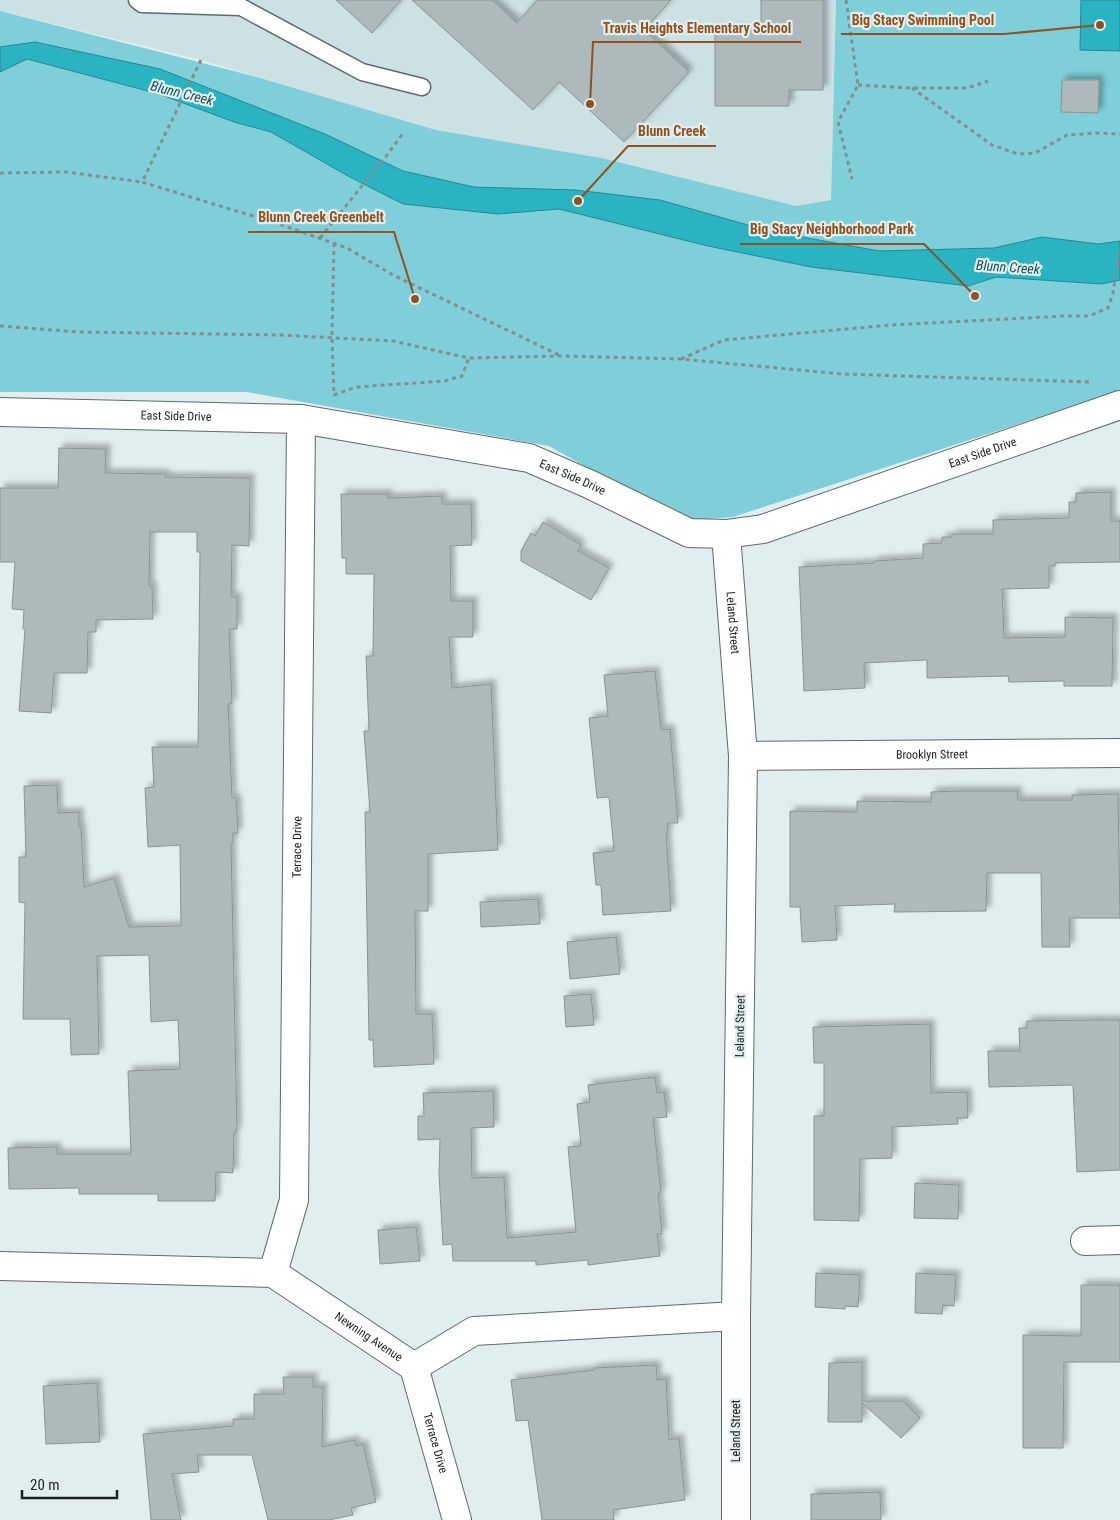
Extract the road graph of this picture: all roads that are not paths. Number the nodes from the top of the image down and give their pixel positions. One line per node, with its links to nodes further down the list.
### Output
1 (137, 0): 2 (lane)
2 (422, 87)
3 (1120, 405): 6 (street, East Side Drive)
4 (0, 412): 5 (street, East Side Drive)
5 (301, 419): 6 (street, East Side Drive); 12 (street, Terrace Drive)
6 (726, 534): 8 (street, Leland Street)
7 (1120, 753): 8 (street, Brooklyn Street)
8 (743, 756): 13 (street, Leland Street)
9 (1120, 1240): 10 (street)
10 (1086, 1241)
11 (0, 1266): 12 (street)
12 (273, 1273): 14 (street, Newning Avenue)
13 (736, 1316): 14 (street, Newning Avenue); 16 (street, Leland Street)
14 (414, 1367): 15 (street, Terrace Drive)
15 (457, 1520)
16 (736, 1520)

